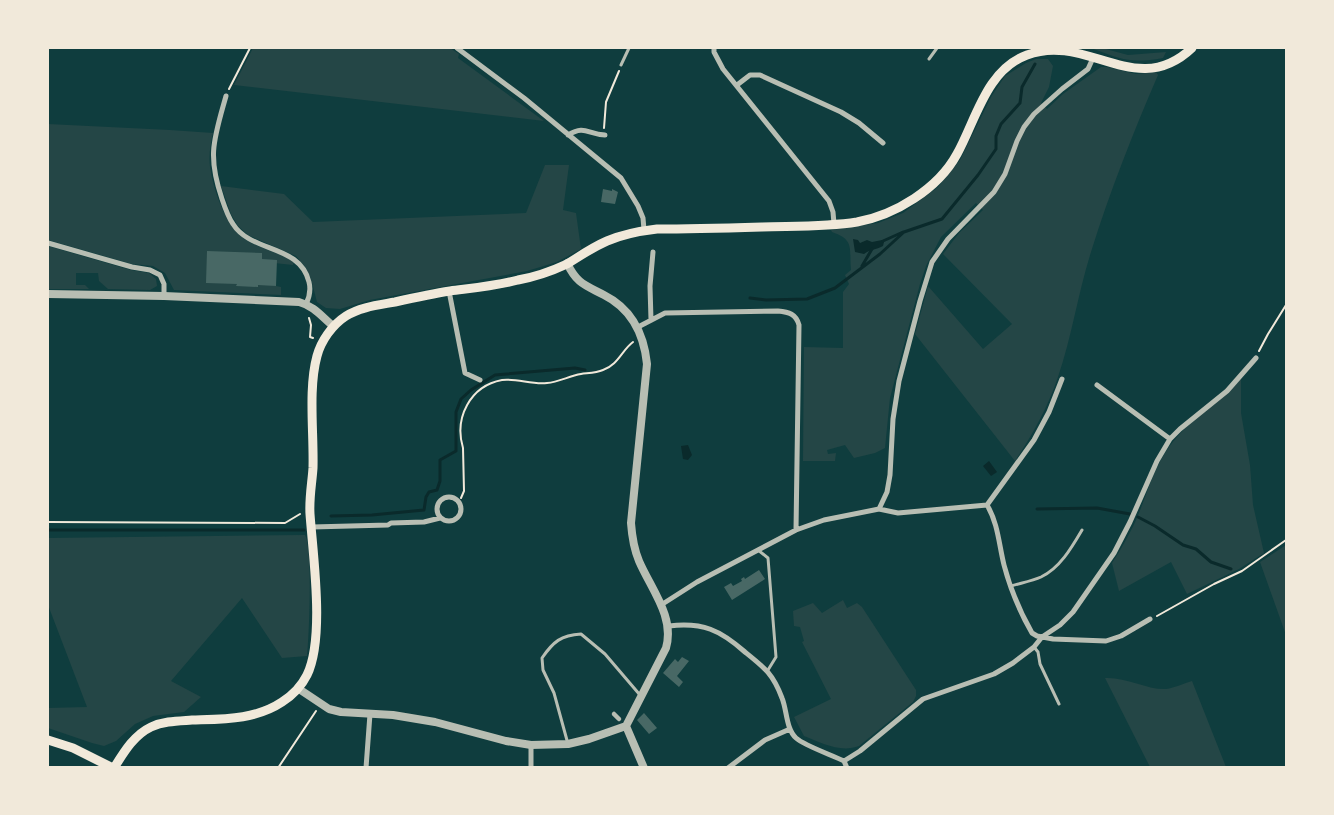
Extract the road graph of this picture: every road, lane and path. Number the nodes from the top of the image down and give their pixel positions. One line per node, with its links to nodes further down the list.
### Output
1 (250, 48): 13 (path)
2 (456, 48): 14 (street)
3 (629, 48): 11 (lane)
4 (714, 48): 12 (street)
5 (937, 48): 10 (lane)
6 (1056, 48): 8 (main road); 9 (main road)
7 (1192, 48): 9 (main road)
8 (1044, 49): 17 (main road)
9 (1093, 58): 38 (street)
10 (929, 60)
11 (621, 65): 15 (path)
12 (737, 85): 16 (street); 17 (street)
13 (226, 96): 25 (street)
14 (568, 135): 15 (street); 18 (street)
15 (605, 135)
16 (883, 143)
17 (834, 224): 18 (main road)
18 (644, 230): 21 (main road)
19 (48, 244): 24 (street)
20 (653, 252): 27 (street)
21 (567, 263): 22 (main road); 29 (street)
22 (449, 291): 28 (main road); 33 (street)
23 (48, 294): 24 (street)
24 (164, 296): 25 (street)
25 (306, 304): 28 (street)
26 (1286, 305): 31 (path)
27 (651, 320): 29 (street); 43 (street)
28 (333, 326): 39 (main road)
29 (638, 327): 48 (street)
30 (635, 340): 36 (path)
31 (1256, 358): 35 (street)
32 (1062, 379): 37 (street)
33 (480, 380)
34 (1097, 385): 35 (street)
35 (1170, 440): 51 (street)
36 (461, 498)
37 (987, 505): 38 (street); 47 (street)
38 (879, 509): 43 (street)
39 (310, 514): 41 (path); 42 (main road)
40 (440, 518): 40 (street); 42 (street)
41 (48, 522)
42 (312, 527): 54 (main road)
43 (796, 530): 46 (street)
44 (1082, 530): 47 (lane)
45 (1286, 540): 49 (path)
46 (758, 550): 48 (street); 53 (lane)
47 (1011, 587): 51 (street)
48 (661, 605): 50 (street)
49 (1150, 619): 51 (street)
50 (669, 626): 53 (street); 55 (street)
51 (1042, 637): 52 (street)
52 (1034, 647): 56 (lane); 66 (street)
53 (768, 670): 62 (street)
54 (299, 689): 58 (street); 67 (main road)
55 (641, 696): 61 (street); 64 (lane)
56 (1059, 704)
57 (316, 711): 68 (path)
58 (370, 714): 65 (street); 69 (street)
59 (614, 714): 60 (street)
60 (619, 719)
61 (626, 726): 64 (street); 71 (street)
62 (790, 729): 66 (street); 72 (street)
63 (48, 740): 67 (main road)
64 (568, 744): 65 (street)
65 (531, 745): 70 (street)
66 (844, 761): 73 (street)
67 (113, 768)
68 (278, 768)
69 (366, 768)
70 (531, 768)
71 (644, 768)
72 (728, 768)
73 (847, 768)

